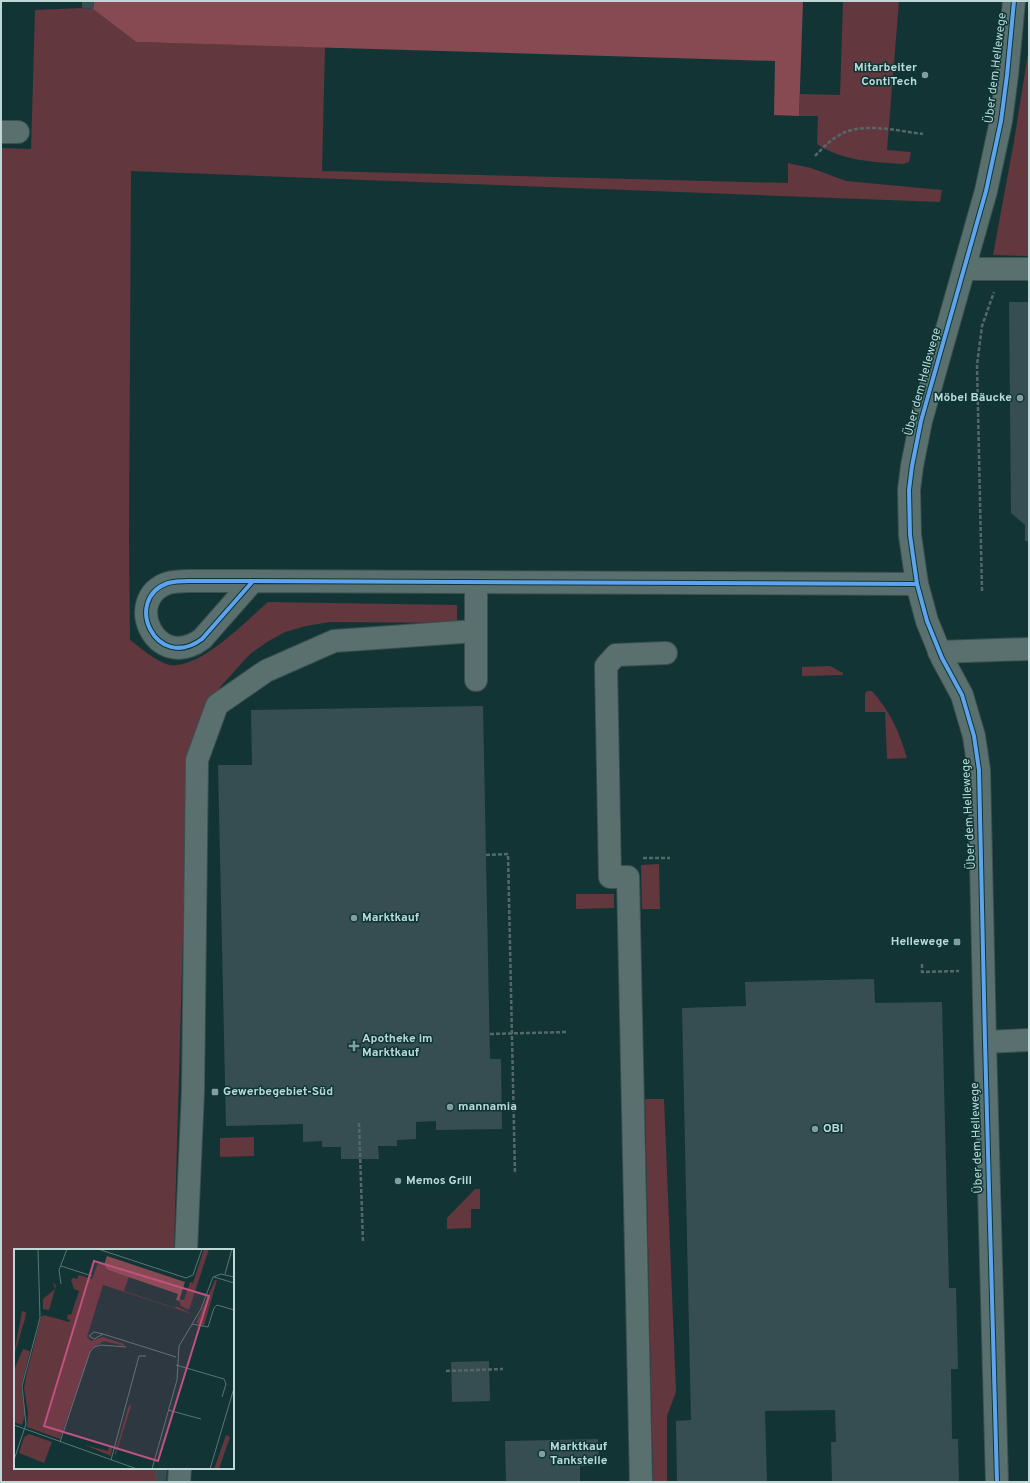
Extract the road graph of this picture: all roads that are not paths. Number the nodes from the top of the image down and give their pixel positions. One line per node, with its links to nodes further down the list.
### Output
1 (1014, 1): 2 (street, Über dem Hellewege)
2 (964, 269): 3 (street); 6 (street, Über dem Hellewege)
3 (1029, 269)
4 (254, 581): 4 (street); 5 (street)
5 (476, 582): 6 (street); 7 (street)
6 (917, 584): 9 (street, Über dem Hellewege)
7 (476, 631): 11 (street); 14 (street)
8 (1029, 649): 9 (street)
9 (939, 652): 13 (street, Über dem Hellewege)
10 (666, 653): 17 (street)
11 (476, 680)
12 (1029, 1040): 13 (street)
13 (985, 1042): 18 (street, Über dem Hellewege)
14 (186, 1249)
15 (180, 1469): 16 (street)
16 (179, 1482)
17 (641, 1482)
18 (996, 1482)

